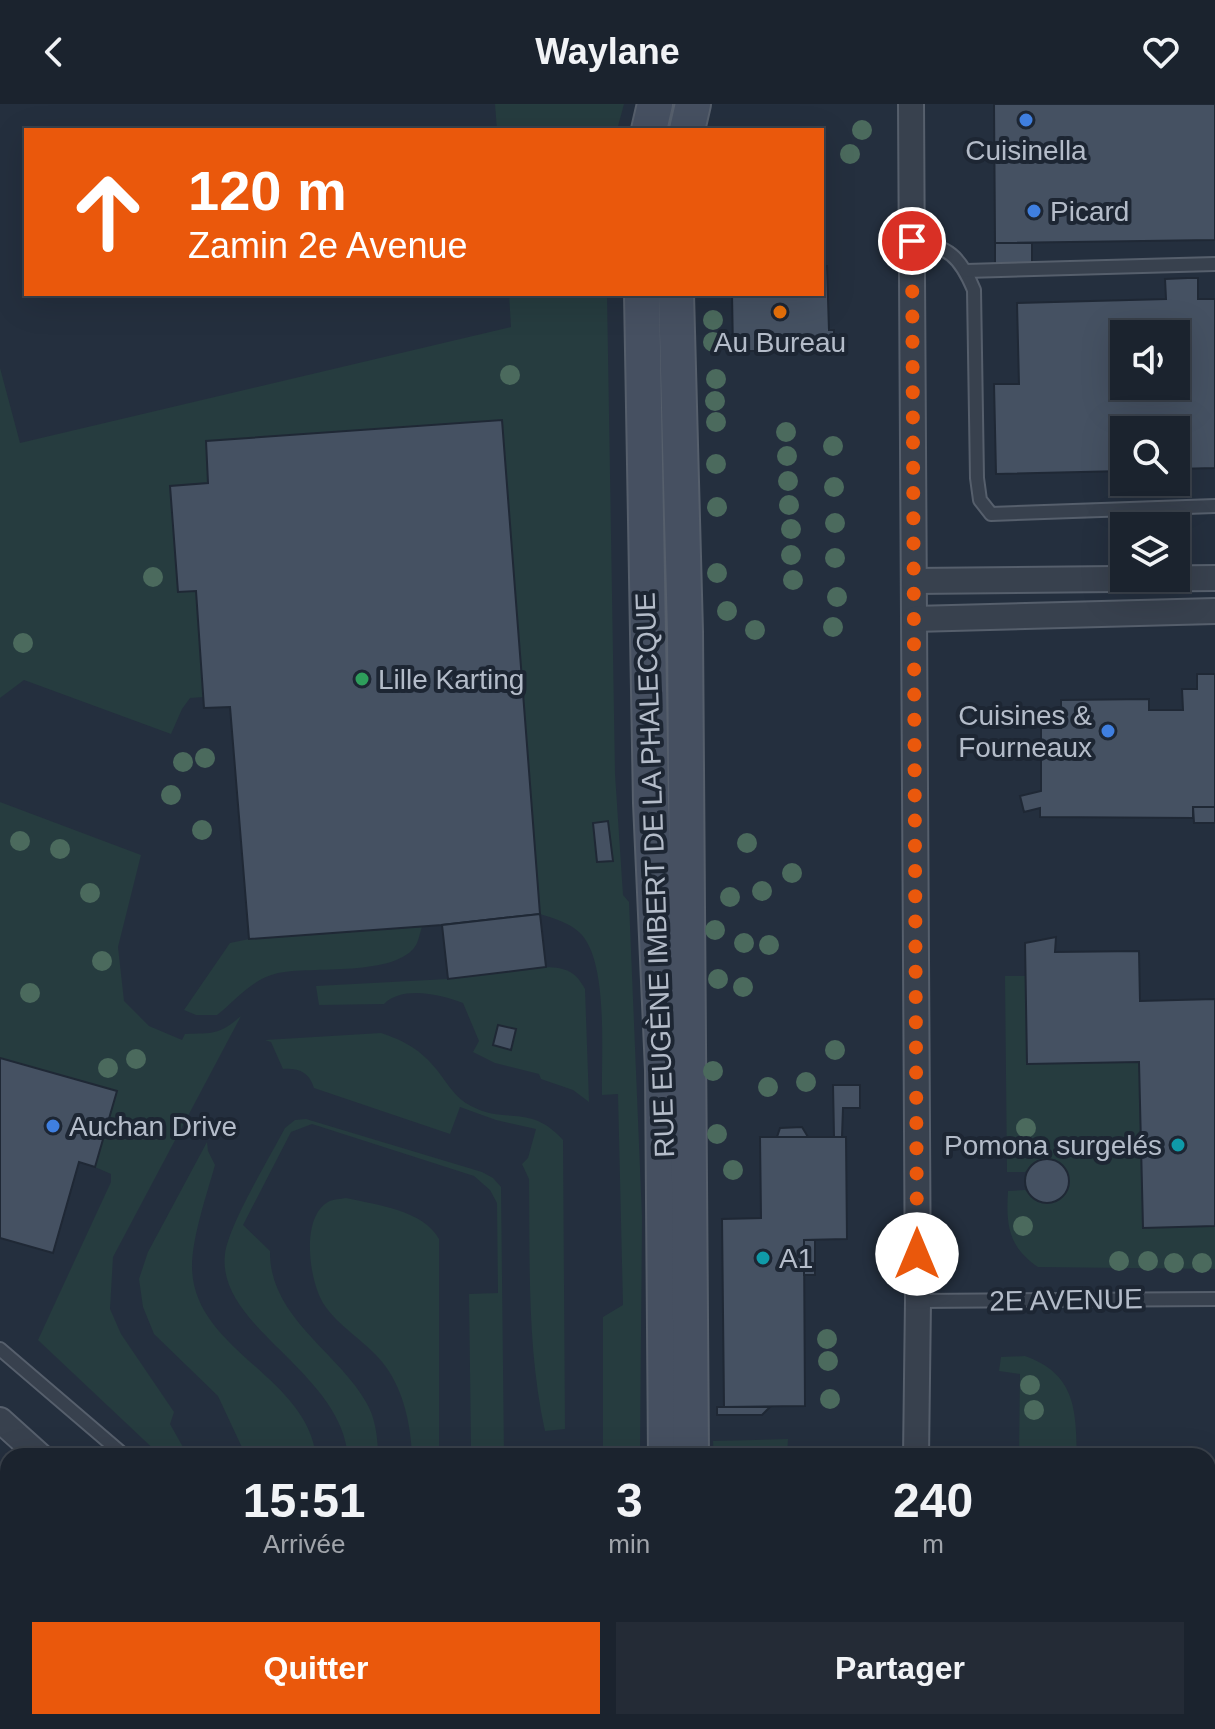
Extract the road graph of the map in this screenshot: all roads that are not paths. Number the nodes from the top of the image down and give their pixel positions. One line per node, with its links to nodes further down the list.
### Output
1 (655, 104): 4 (street)
2 (693, 104): 5 (street)
3 (911, 104): 6 (street)
4 (649, 128)
5 (687, 128)
6 (912, 241): 8 (lane); 13 (street)
7 (1215, 264): 8 (lane)
8 (966, 271): 11 (lane)
9 (642, 296): 22 (street, RUE EUGÈNE IMBERT DE LA PHALECQUE)
10 (676, 296): 23 (street, RUE EUGÈNE IMBERT DE LA PHALECQUE)
11 (1215, 506)
12 (1215, 578): 13 (street)
13 (914, 581): 15 (street)
14 (1215, 611): 15 (street)
15 (914, 619): 17 (street)
16 (1215, 1299): 17 (lane, 2E AVENUE)
17 (918, 1301): 24 (street)
18 (0, 1349): 21 (lane)
19 (0, 1420): 20 (street)
20 (31, 1448)
21 (116, 1448)
22 (666, 1448)
23 (691, 1448)
24 (916, 1448)

